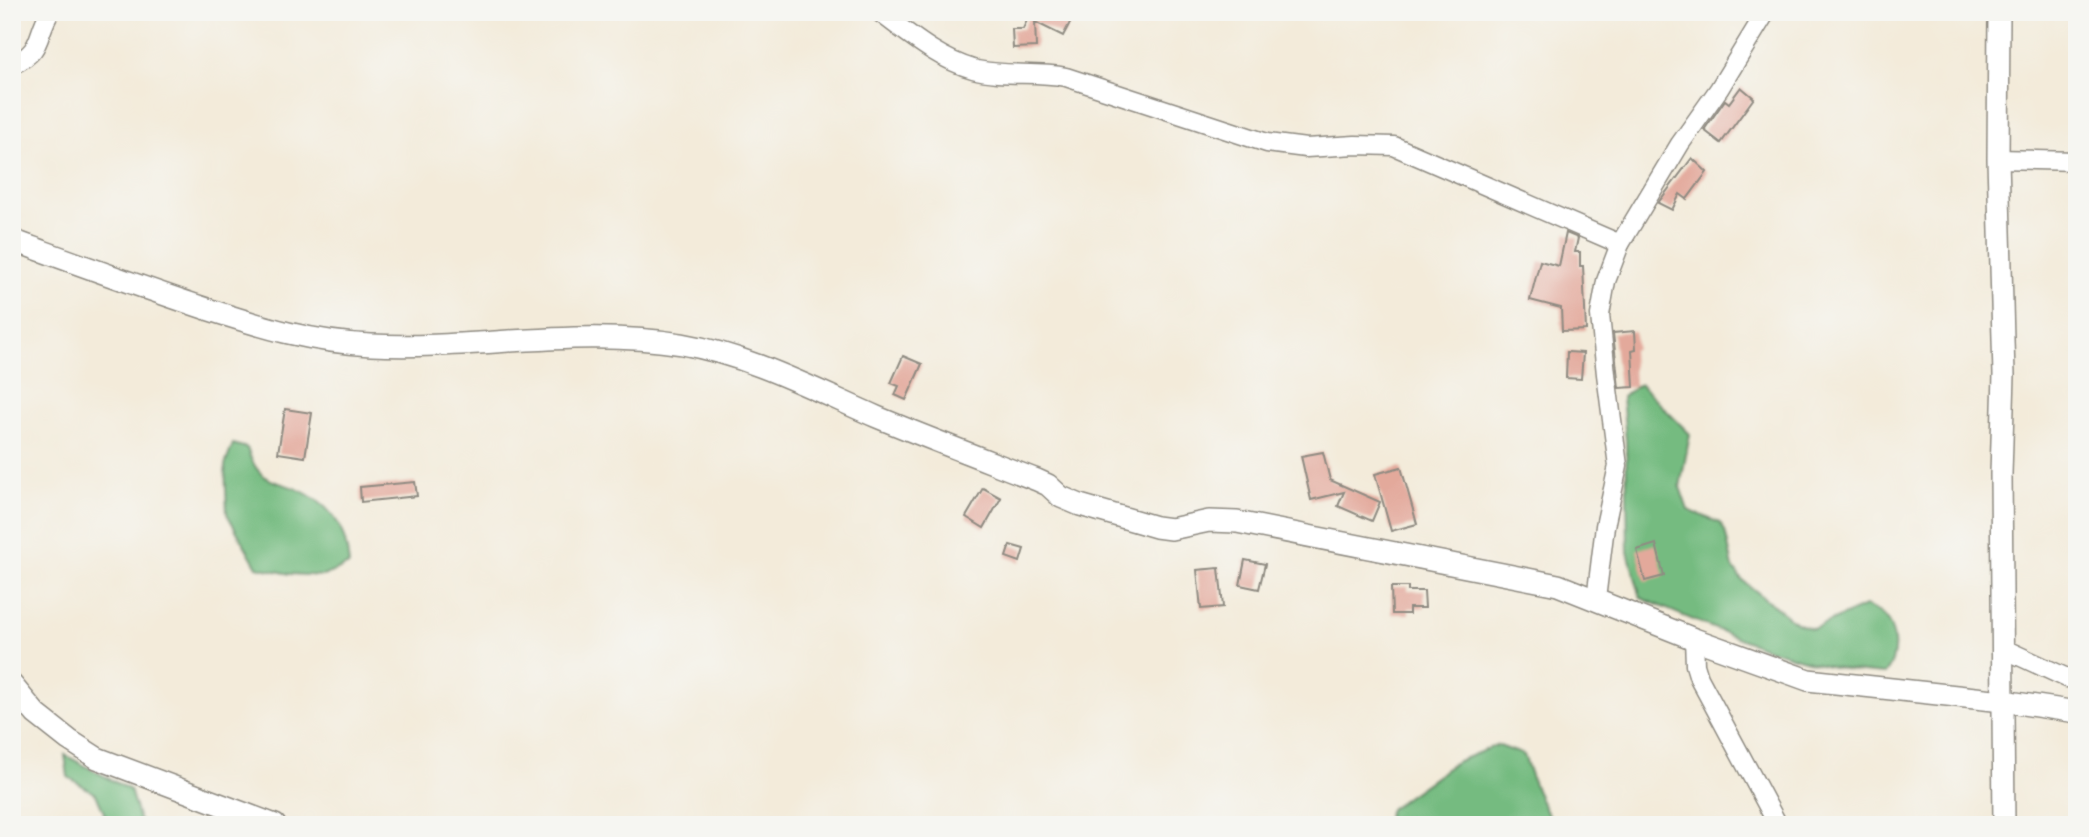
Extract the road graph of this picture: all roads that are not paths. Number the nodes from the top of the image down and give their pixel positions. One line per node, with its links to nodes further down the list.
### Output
1 (50, 12): 5 (street)
2 (879, 12): 9 (street)
3 (1766, 12): 9 (street)
4 (1999, 12): 6 (street)
5 (12, 65)
6 (1998, 159): 7 (street); 12 (street)
7 (2077, 161)
8 (12, 240): 10 (street)
9 (1620, 244): 10 (street)
10 (1596, 599): 11 (street)
11 (1694, 639): 15 (street); 18 (street)
12 (2004, 649): 13 (street); 15 (street)
13 (2077, 680)
14 (12, 685): 17 (street)
15 (2003, 701): 16 (street); 19 (street)
16 (2077, 712)
17 (275, 825)
18 (1778, 825)
19 (2004, 825)

